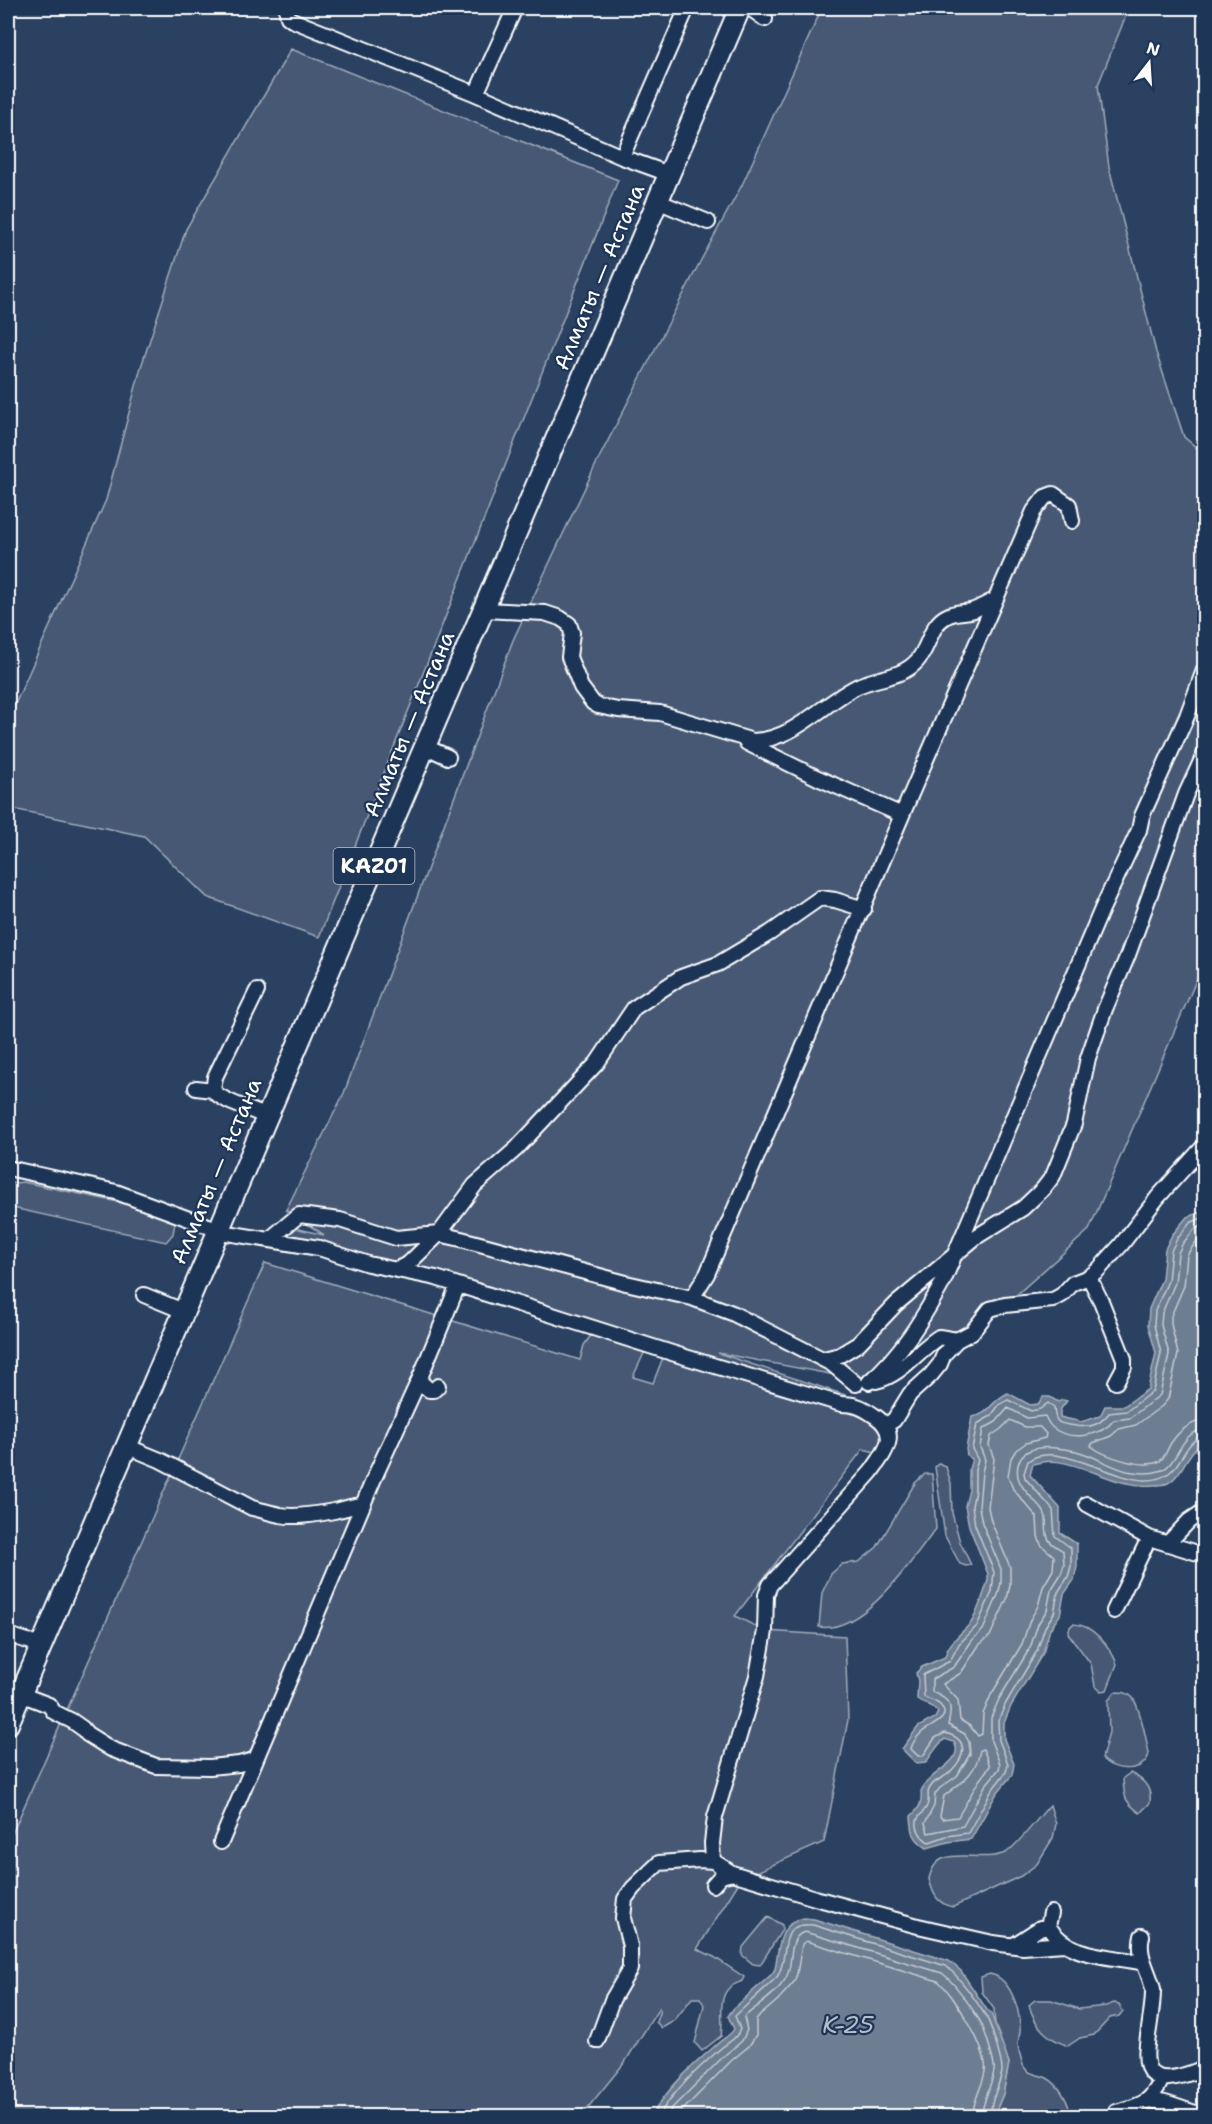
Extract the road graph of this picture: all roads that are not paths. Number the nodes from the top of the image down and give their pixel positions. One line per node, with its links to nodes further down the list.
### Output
1 (286, 8): 7 (street)
2 (515, 8): 7 (street)
3 (687, 8): 8 (street)
4 (740, 8): 9 (highway, Алматы — Астана / KАZ01)
5 (750, 8): 6 (street)
6 (765, 19)
7 (476, 94): 8 (street)
8 (622, 157): 9 (street)
9 (669, 174): 10 (highway, Алматы — Астана / KАZ01)
10 (657, 201): 11 (street); 14 (highway, Алматы — Астана / KАZ01)
11 (708, 222)
12 (1072, 521): 13 (street)
13 (995, 600): 16 (street); 20 (street)
14 (484, 610): 16 (street); 17 (highway, Алматы — Астана / KАZ01)
15 (1204, 670): 31 (street)
16 (740, 738): 20 (street)
17 (426, 747): 19 (street); 25 (highway, Алматы — Астана / KАZ01)
18 (1204, 755): 31 (street)
19 (448, 757)
20 (902, 815): 21 (street)
21 (864, 909): 29 (street); 36 (street)
22 (257, 991): 24 (street)
23 (196, 1088): 24 (street)
24 (213, 1090): 25 (street)
25 (266, 1116): 28 (highway, Алматы — Астана / KАZ01)
26 (1204, 1146): 33 (street)
27 (8, 1168): 28 (street)
28 (217, 1230): 30 (street); 37 (highway, Алматы — Астана / KАZ01)
29 (439, 1234): 30 (street); 32 (street); 36 (street)
30 (270, 1239): 32 (street)
31 (955, 1253): 39 (street); 42 (street)
32 (397, 1269): 34 (street)
33 (1089, 1277): 38 (street); 41 (street)
34 (458, 1285): 40 (street); 44 (street)
35 (144, 1295): 37 (street)
36 (692, 1298): 39 (street)
37 (183, 1311): 46 (highway, Алматы — Астана / KАZ01)
38 (957, 1340): 42 (street); 45 (street)
39 (824, 1359): 42 (street)
40 (419, 1380): 43 (street); 48 (street)
41 (1116, 1382)
42 (862, 1383): 44 (street)
43 (438, 1386)
44 (853, 1403): 45 (street)
45 (886, 1425): 60 (street)
46 (126, 1446): 48 (street); 55 (highway, Алматы — Астана / KАZ01)
47 (1087, 1504): 50 (street)
48 (362, 1505): 58 (street)
49 (1204, 1511): 51 (street)
50 (1149, 1538): 51 (street); 53 (street)
51 (1168, 1543): 52 (street)
52 (1204, 1555)
53 (1114, 1611)
54 (8, 1635): 55 (street)
55 (41, 1645): 56 (highway, Алматы — Астана / KАZ01)
56 (20, 1694): 57 (highway, Алматы — Астана / KАZ01); 58 (street)
57 (8, 1724)
58 (254, 1760): 59 (street)
59 (221, 1842)
60 (713, 1861): 61 (street); 67 (street)
61 (732, 1873): 62 (street); 65 (street)
62 (713, 1885)
63 (1142, 1936): 66 (street)
64 (1064, 1944): 65 (street); 65 (street); 66 (street)
65 (1014, 1945)
66 (1144, 1964): 69 (street)
67 (597, 2041)
68 (1204, 2068): 69 (street)
69 (1162, 2079): 70 (street)
70 (1149, 2100): 71 (street); 72 (street)
71 (1115, 2116)
72 (1204, 2116)

